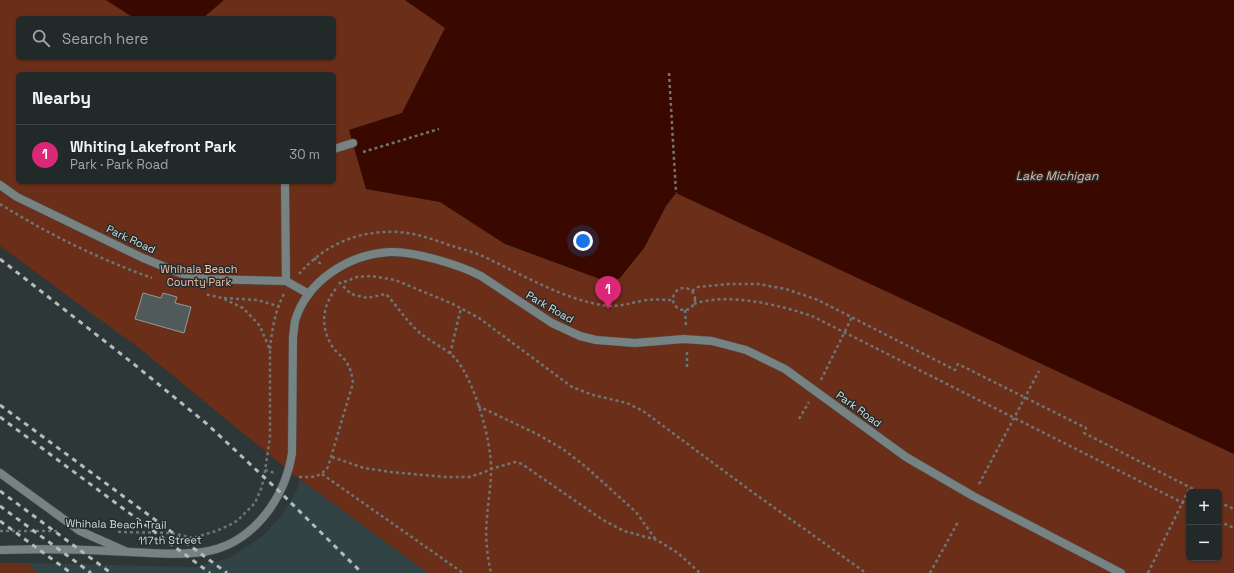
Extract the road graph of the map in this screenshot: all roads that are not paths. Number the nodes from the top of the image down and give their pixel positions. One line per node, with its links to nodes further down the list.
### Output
1 (353, 143): 2 (street)
2 (336, 148)
3 (285, 184): 5 (street)
4 (0, 185): 5 (street, Park Road)
5 (286, 281): 6 (street, Park Road)
6 (309, 294): 9 (street, 117th Street); 10 (street, Park Road)
7 (0, 473): 9 (street)
8 (0, 550): 9 (street, 117th Street)
9 (126, 552)
10 (1121, 573)

